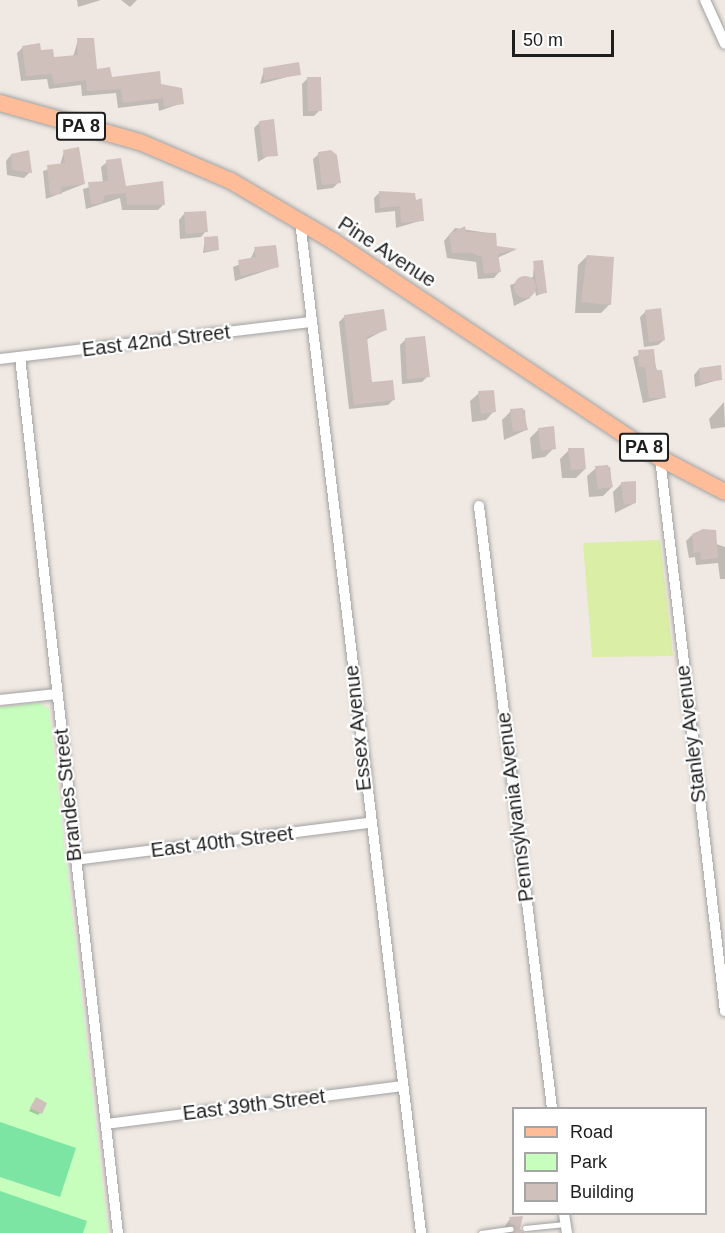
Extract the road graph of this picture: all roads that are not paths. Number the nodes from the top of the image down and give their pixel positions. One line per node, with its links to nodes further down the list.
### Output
1 (705, 0): 2 (street)
2 (725, 44)
3 (0, 103): 4 (main road, Pine Avenue / PA 8)
4 (300, 221): 5 (street, Essex Avenue); 8 (main road, Pine Avenue / PA 8)
5 (312, 322): 6 (street, East 42nd Street); 13 (street, Essex Avenue)
6 (20, 357): 7 (street, East 42nd Street); 11 (street, Brandes Street)
7 (0, 359)
8 (660, 458): 9 (main road, Pine Avenue / PA 8); 15 (street, Stanley Avenue)
9 (725, 492)
10 (479, 506): 17 (street, Pennsylvania Avenue)
11 (57, 694): 12 (street); 14 (street, Brandes Street)
12 (0, 700)
13 (369, 823): 14 (street, East 40th Street); 16 (street, Essex Avenue)
14 (75, 860): 18 (street, Brandes Street)
15 (725, 1011)
16 (402, 1086): 18 (street, East 39th Street); 23 (street, Essex Avenue)
17 (552, 1107)
18 (106, 1124): 22 (street, Brandes Street)
19 (566, 1224): 20 (lane)
20 (525, 1228)
21 (511, 1229): 24 (lane)
22 (118, 1233)
23 (420, 1233)
24 (481, 1233)

